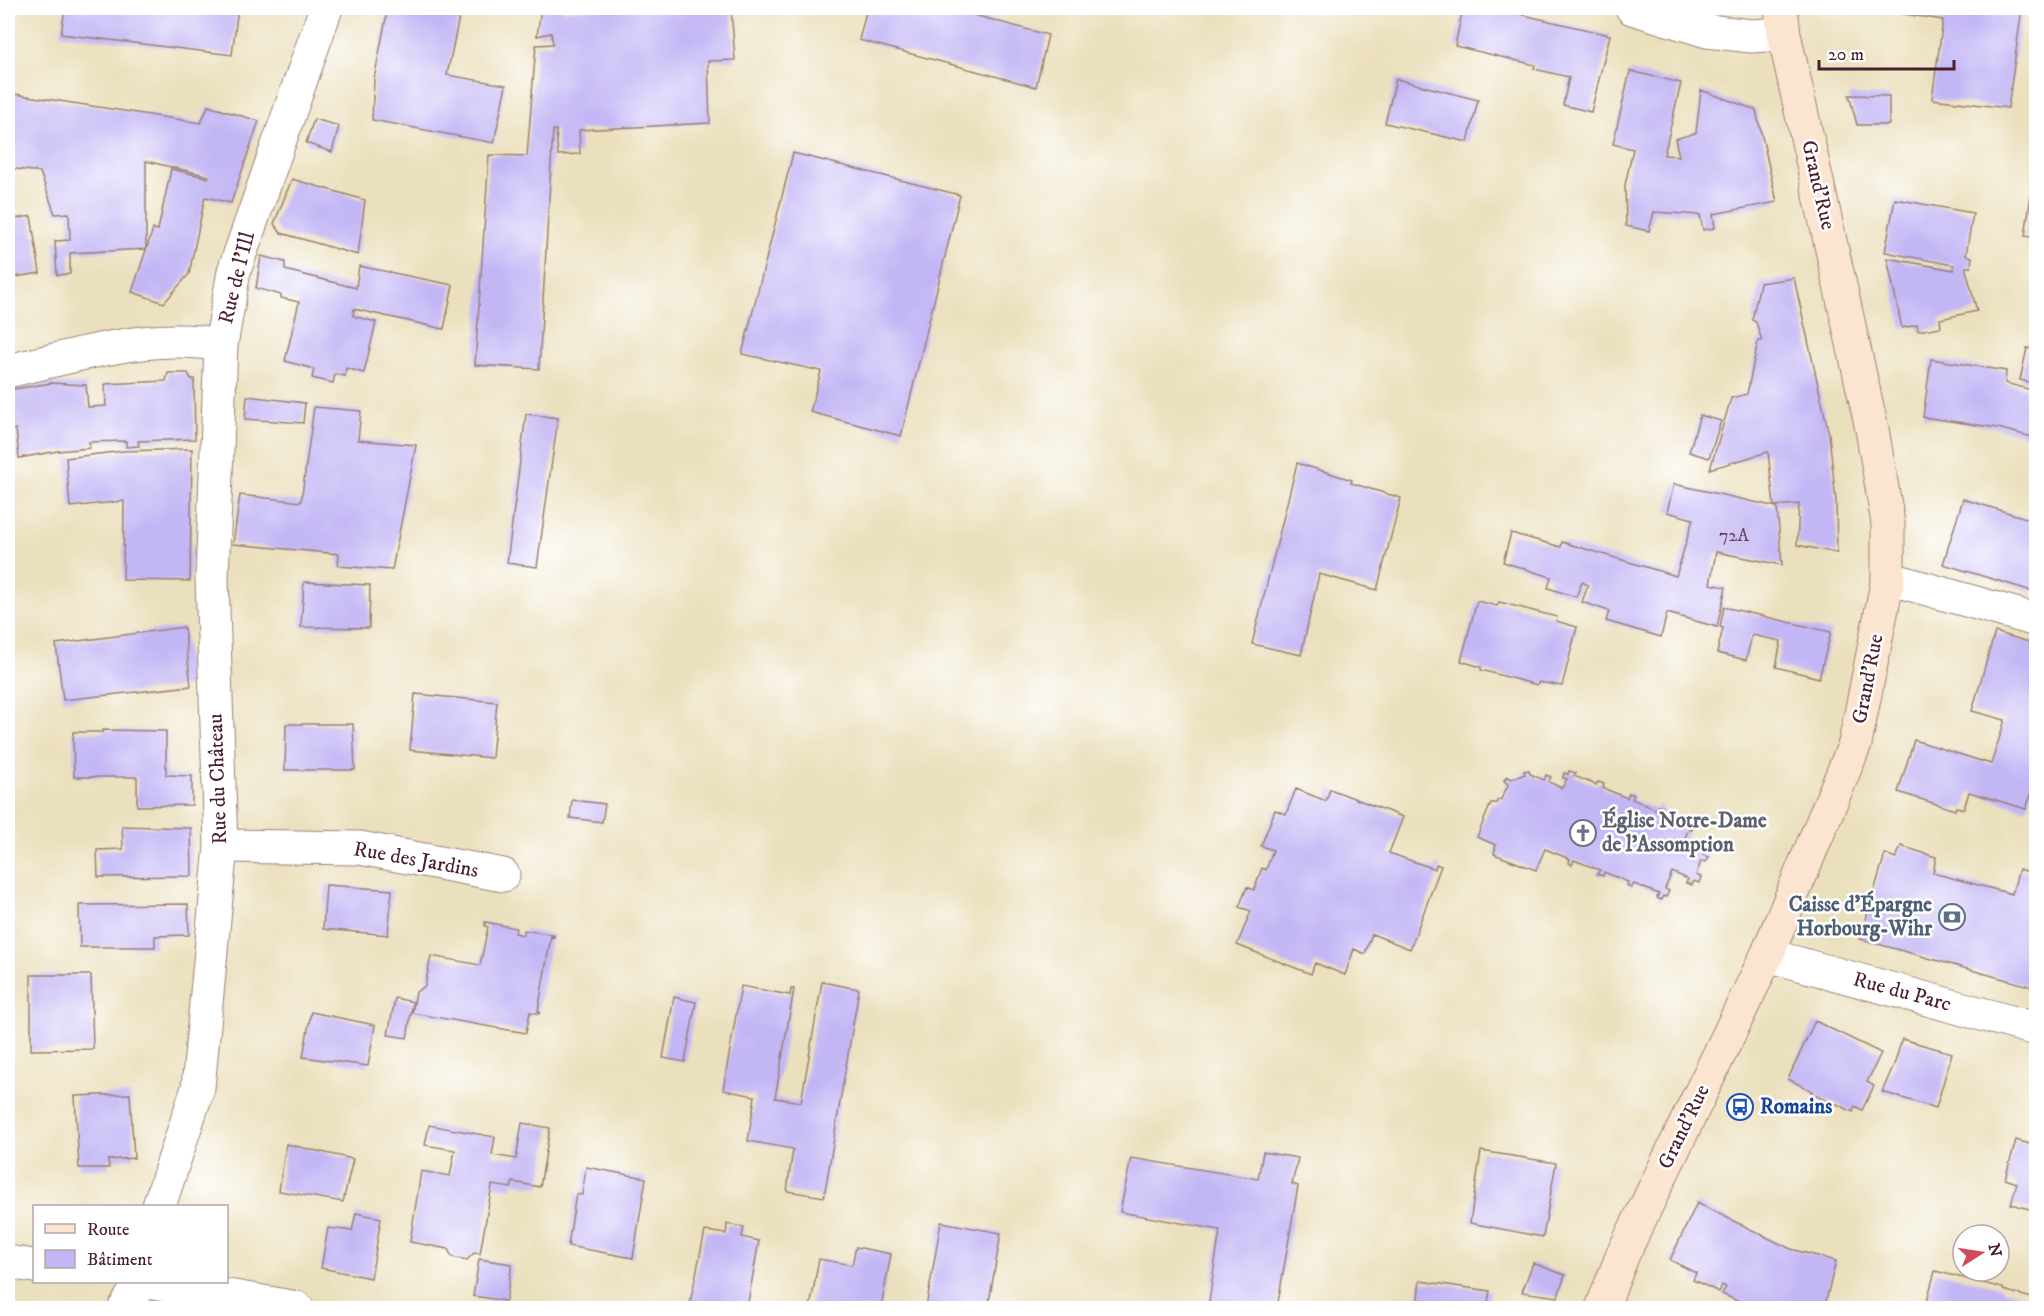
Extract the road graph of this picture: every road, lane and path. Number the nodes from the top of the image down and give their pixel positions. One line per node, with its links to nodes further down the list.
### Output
1 (326, 8): 4 (street, Rue de l'Ill)
2 (1632, 8): 3 (street)
3 (1783, 21): 6 (main road, Grand'Rue)
4 (220, 345): 5 (street, Rue de l'Ill); 8 (street, Rue du Château)
5 (8, 371)
6 (1888, 578): 7 (street); 10 (main road, Grand'Rue)
7 (2037, 620)
8 (221, 846): 9 (street, Rue des Jardins); 12 (street, Rue du Château)
9 (503, 875)
10 (1767, 955): 11 (street, Rue du Parc); 19 (main road, Grand'Rue)
11 (2037, 1029)
12 (159, 1205)
13 (8, 1262): 14 (street)
14 (33, 1266)
15 (140, 1283): 17 (street)
16 (158, 1283): 18 (street)
17 (125, 1308)
18 (297, 1308)
19 (1602, 1308)

